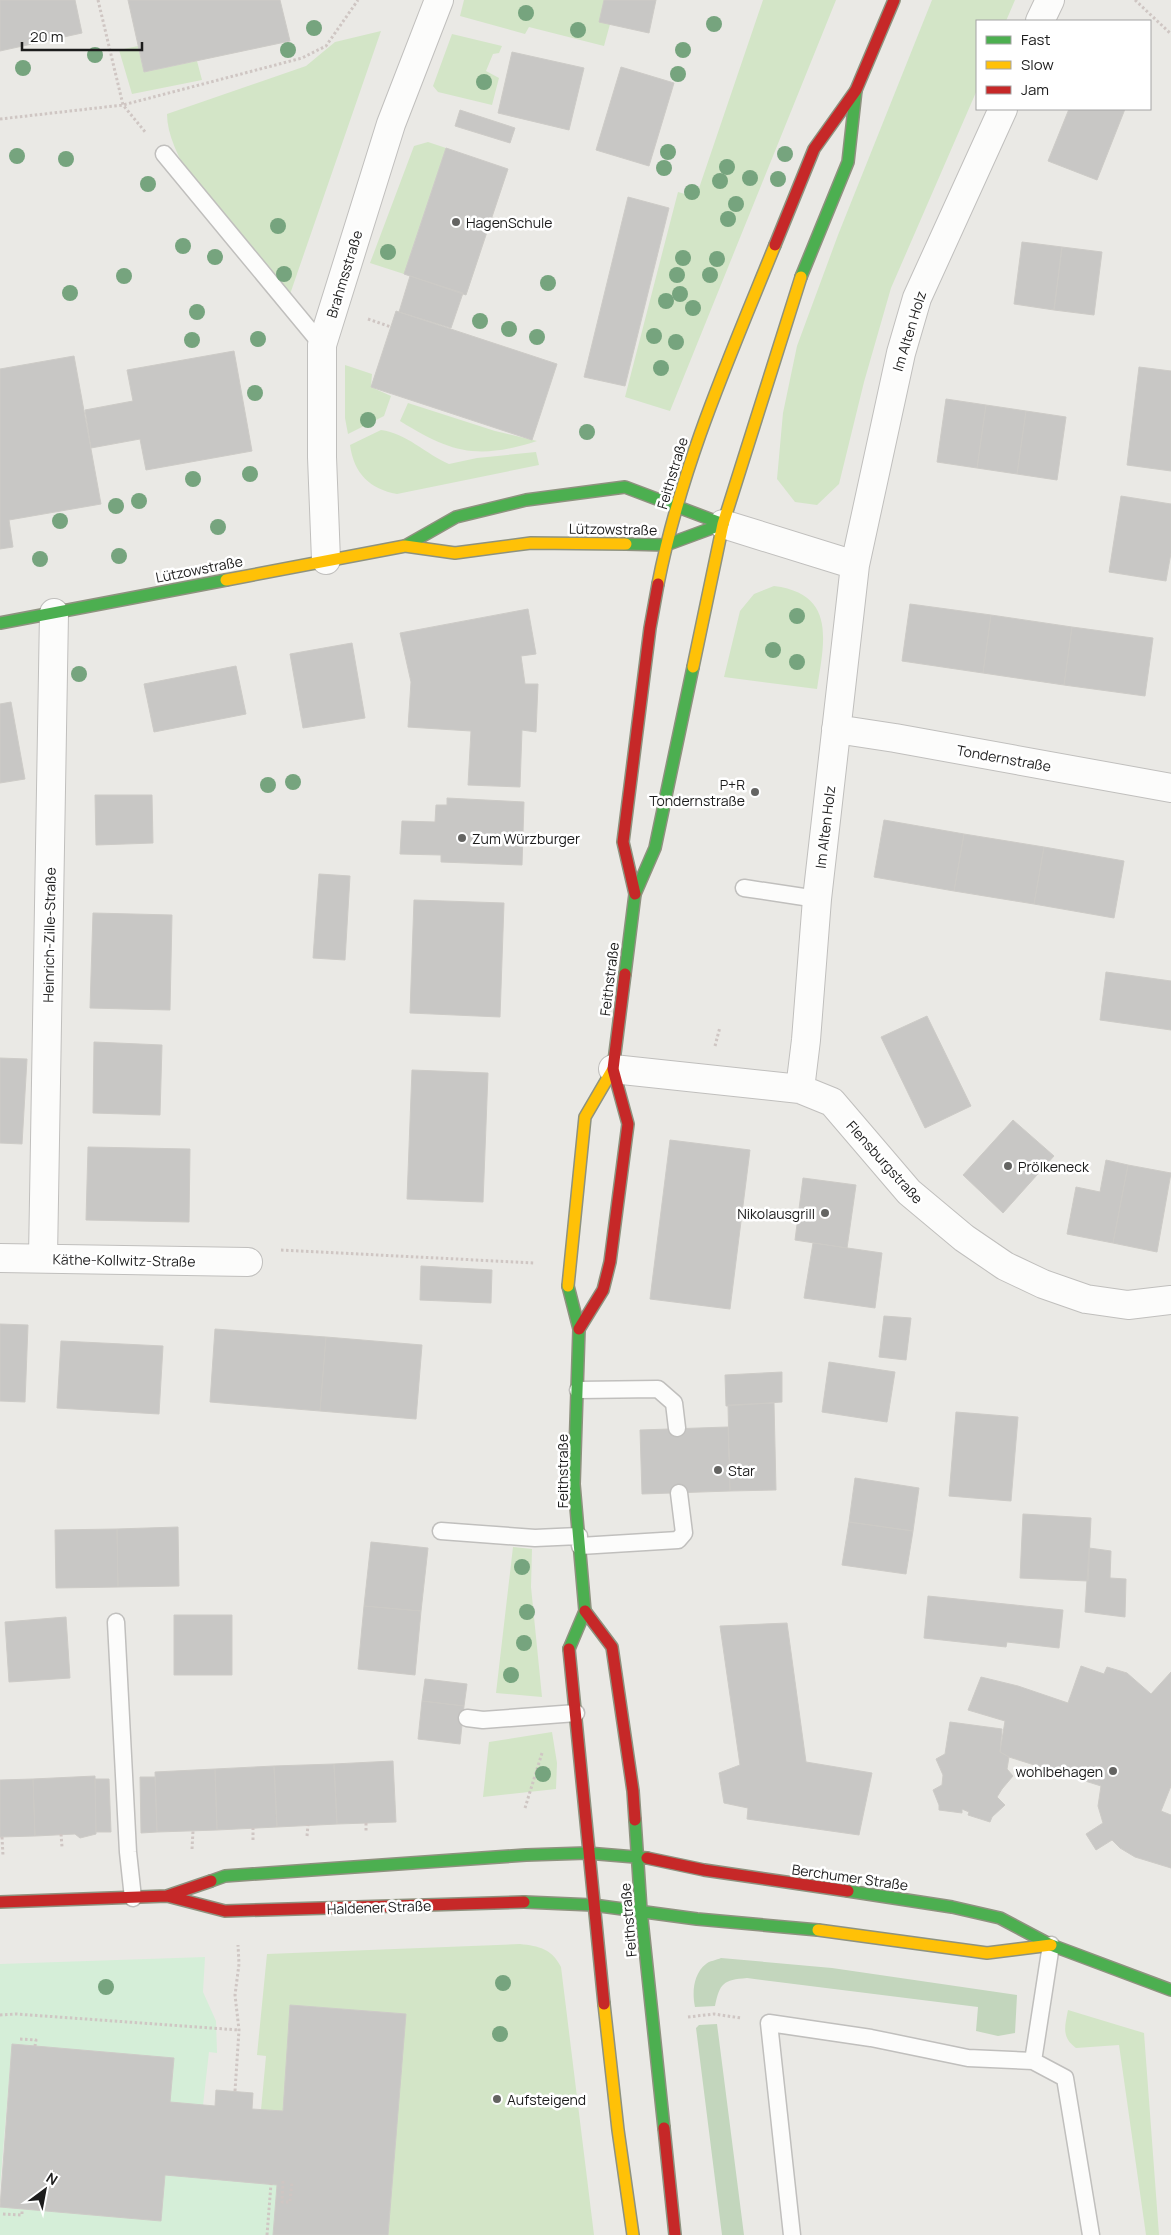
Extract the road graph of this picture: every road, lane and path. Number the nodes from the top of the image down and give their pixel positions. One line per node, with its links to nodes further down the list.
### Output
1 (98, 0): 10 (path)
2 (358, 0): 10 (path)
3 (439, 0): 15 (street, Brahmsstraße)
4 (894, 0): 9 (main road, Feithstraße)
5 (1050, 0): 7 (street)
6 (1135, 0): 8 (path)
7 (1040, 20)
8 (1171, 34)
9 (856, 90): 16 (main road, Feithstraße); 17 (main road, Feithstraße)
10 (123, 106): 12 (path); 13 (path)
11 (1003, 110): 21 (street, Im Alten Holz)
12 (0, 119)
13 (151, 138)
14 (164, 154): 15 (lane)
15 (322, 345): 20 (street, Brahmsstraße)
16 (677, 505): 17 (main road, Lützowstraße); 18 (main road, Feithstraße); 19 (main road, Lützowstraße)
17 (723, 524): 18 (main road, Lützowstraße); 21 (street); 27 (main road, Feithstraße)
18 (666, 545): 19 (main road, Lützowstraße); 27 (main road, Feithstraße)
19 (405, 546): 20 (main road, Lützowstraße)
20 (326, 560): 22 (main road, Lützowstraße)
21 (854, 566): 24 (street, Im Alten Holz)
22 (54, 613): 23 (main road, Lützowstraße); 34 (street, Heinrich-Zille-Straße)
23 (0, 623)
24 (836, 729): 25 (street, Tondernstraße); 28 (street, Im Alten Holz)
25 (1171, 788)
26 (744, 888): 28 (lane)
27 (635, 894): 31 (main road, Feithstraße)
28 (816, 899): 32 (street, Im Alten Holz)
29 (720, 1027): 30 (path)
30 (715, 1049)
31 (613, 1069): 32 (street, Flensburgstraße); 38 (main road, Feithstraße); 38 (main road, Feithstraße)
32 (800, 1089): 37 (street, Flensburgstraße)
33 (0, 1258): 34 (street, Käthe-Kollwitz-Straße)
34 (43, 1258): 35 (street, Käthe-Kollwitz-Straße)
35 (248, 1262): 36 (path)
36 (540, 1264)
37 (1171, 1300)
38 (579, 1330): 39 (main road, Feithstraße)
39 (578, 1390): 40 (lane); 43 (main road, Feithstraße)
40 (677, 1428)
41 (679, 1493): 43 (lane)
42 (441, 1530): 43 (lane)
43 (579, 1541): 44 (main road, Feithstraße)
44 (586, 1611): 46 (main road); 57 (main road, Feithstraße)
45 (116, 1622): 59 (lane)
46 (576, 1713): 47 (lane); 55 (main road)
47 (546, 1716): 48 (lane); 49 (path)
48 (467, 1718)
49 (525, 1808)
50 (193, 1831): 54 (path)
51 (61, 1834): 53 (path)
52 (2, 1837): 56 (path)
53 (62, 1847)
54 (192, 1849)
55 (587, 1853): 57 (main road, Berchumer Straße); 58 (main road, Haldener Straße); 61 (main road)
56 (3, 1856)
57 (638, 1856): 62 (main road, Feithstraße); 64 (main road, Berchumer Straße)
58 (167, 1896): 59 (main road, Haldener Straße); 61 (main road, Haldener Straße)
59 (133, 1898): 60 (main road, Haldener Straße)
60 (0, 1902)
61 (593, 1905): 62 (main road, Haldener Straße); 80 (main road)
62 (641, 1910): 64 (main road, Berchumer Straße); 81 (main road, Feithstraße)
63 (238, 1945): 69 (path)
64 (1051, 1945): 65 (main road, Berchumer Straße); 72 (lane)
65 (1171, 1990)
66 (714, 2014): 68 (path)
67 (0, 2015): 69 (path)
68 (686, 2017)
69 (240, 2030): 73 (path)
70 (20, 2039): 71 (path)
71 (35, 2046)
72 (1033, 2062): 82 (lane); 83 (lane)
73 (235, 2092)
74 (284, 2181): 75 (path)
75 (292, 2182)
76 (271, 2184): 79 (path)
77 (22, 2209): 78 (path)
78 (3, 2214)
79 (267, 2235)
80 (633, 2235)
81 (675, 2235)
82 (792, 2235)
83 (1091, 2235)

